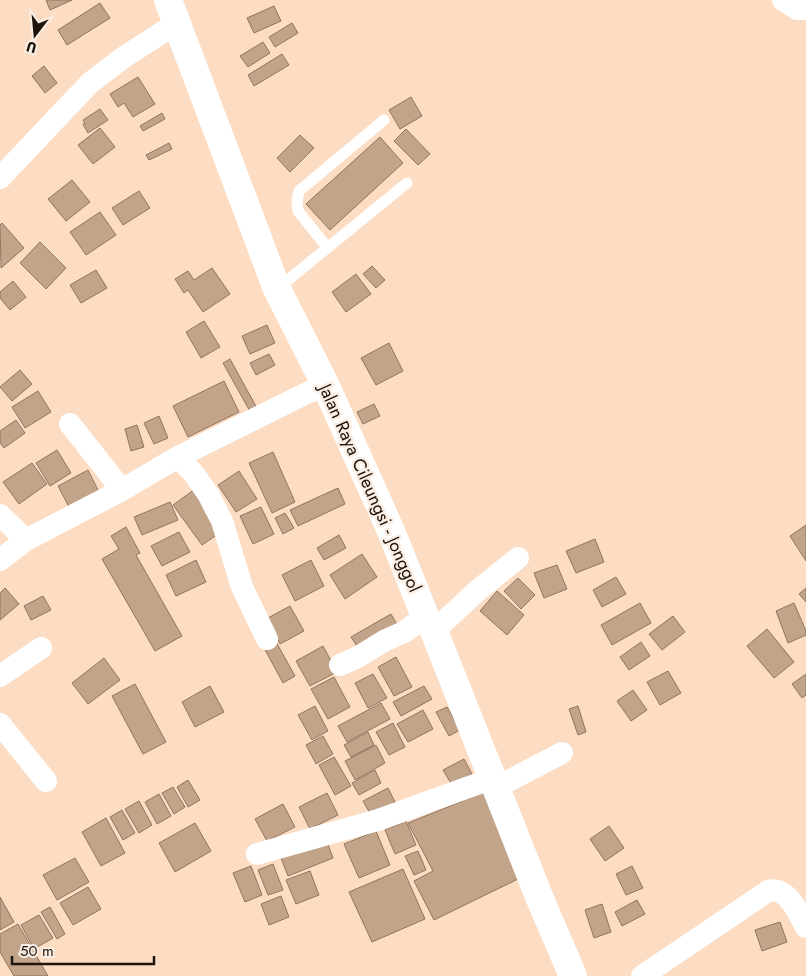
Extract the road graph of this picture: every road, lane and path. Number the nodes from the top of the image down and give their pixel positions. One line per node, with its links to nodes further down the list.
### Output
1 (784, 0): 2 (street)
2 (806, 9)
3 (172, 11): 5 (street); 8 (main road, Jalan Raya Cileungsi - Jonggol)
4 (384, 120): 7 (lane)
5 (0, 178)
6 (407, 183): 7 (lane)
7 (328, 247): 8 (lane)
8 (277, 289): 9 (main road, Jalan Raya Cileungsi - Jonggol)
9 (325, 384): 11 (street); 17 (main road, Jalan Raya Cileungsi - Jonggol)
10 (70, 424): 12 (street)
11 (178, 458): 12 (street); 18 (street)
12 (122, 490): 14 (street)
13 (0, 515): 14 (street)
14 (26, 540): 16 (street)
15 (518, 558): 17 (street)
16 (0, 560)
17 (429, 623): 20 (street); 25 (main road, Jalan Raya Cileungsi - Jonggol)
18 (267, 639)
19 (41, 648): 21 (street)
20 (340, 665)
21 (0, 676)
22 (0, 724): 24 (street)
23 (562, 753): 25 (street)
24 (46, 781)
25 (493, 783): 26 (street); 28 (main road, Jalan Raya Cileungsi - Jonggol)
26 (257, 854)
27 (806, 927): 29 (street)
28 (573, 976)
29 (642, 976)

